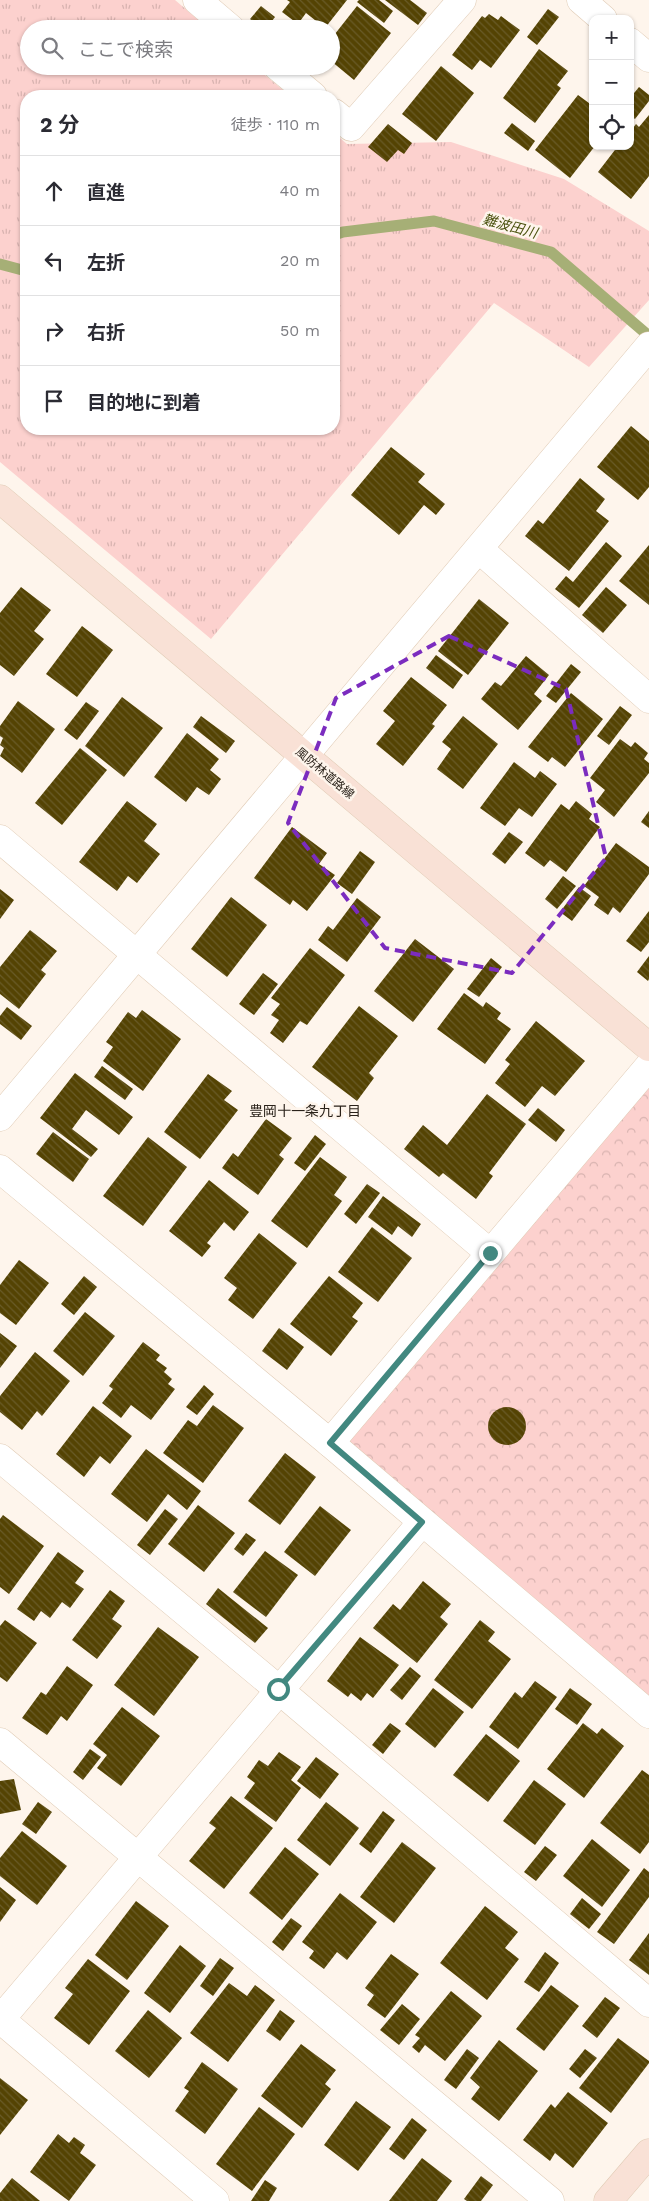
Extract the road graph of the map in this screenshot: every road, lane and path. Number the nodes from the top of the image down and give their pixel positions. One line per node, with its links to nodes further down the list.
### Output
1 (197, 0): 5 (street)
2 (462, 0): 10 (street)
3 (581, 0): 4 (street)
4 (598, 15)
5 (221, 20)
6 (634, 45): 7 (street)
7 (649, 58)
8 (288, 75): 9 (street)
9 (306, 90)
10 (340, 118)
11 (641, 356): 13 (street)
12 (0, 499): 15 (street, 風防林道路線)
13 (479, 549): 14 (street); 15 (street)
14 (649, 699)
15 (304, 756): 17 (street); 18 (street, 風防林道路線)
16 (0, 839): 17 (street)
17 (138, 955): 20 (street); 22 (street)
18 (649, 1047)
19 (649, 1066): 22 (street)
20 (0, 1117)
21 (0, 1169): 23 (street)
22 (490, 1253): 23 (street)
23 (330, 1443): 25 (street)
24 (0, 1458): 26 (street)
25 (422, 1522): 26 (street); 27 (street)
26 (278, 1689): 29 (street); 30 (street)
27 (649, 1714)
28 (0, 1742): 29 (street)
29 (136, 1858): 31 (street); 34 (street)
30 (649, 2003)
31 (0, 2019): 33 (street)
32 (649, 2152): 35 (street)
33 (215, 2201)
34 (550, 2201)
35 (608, 2201)

